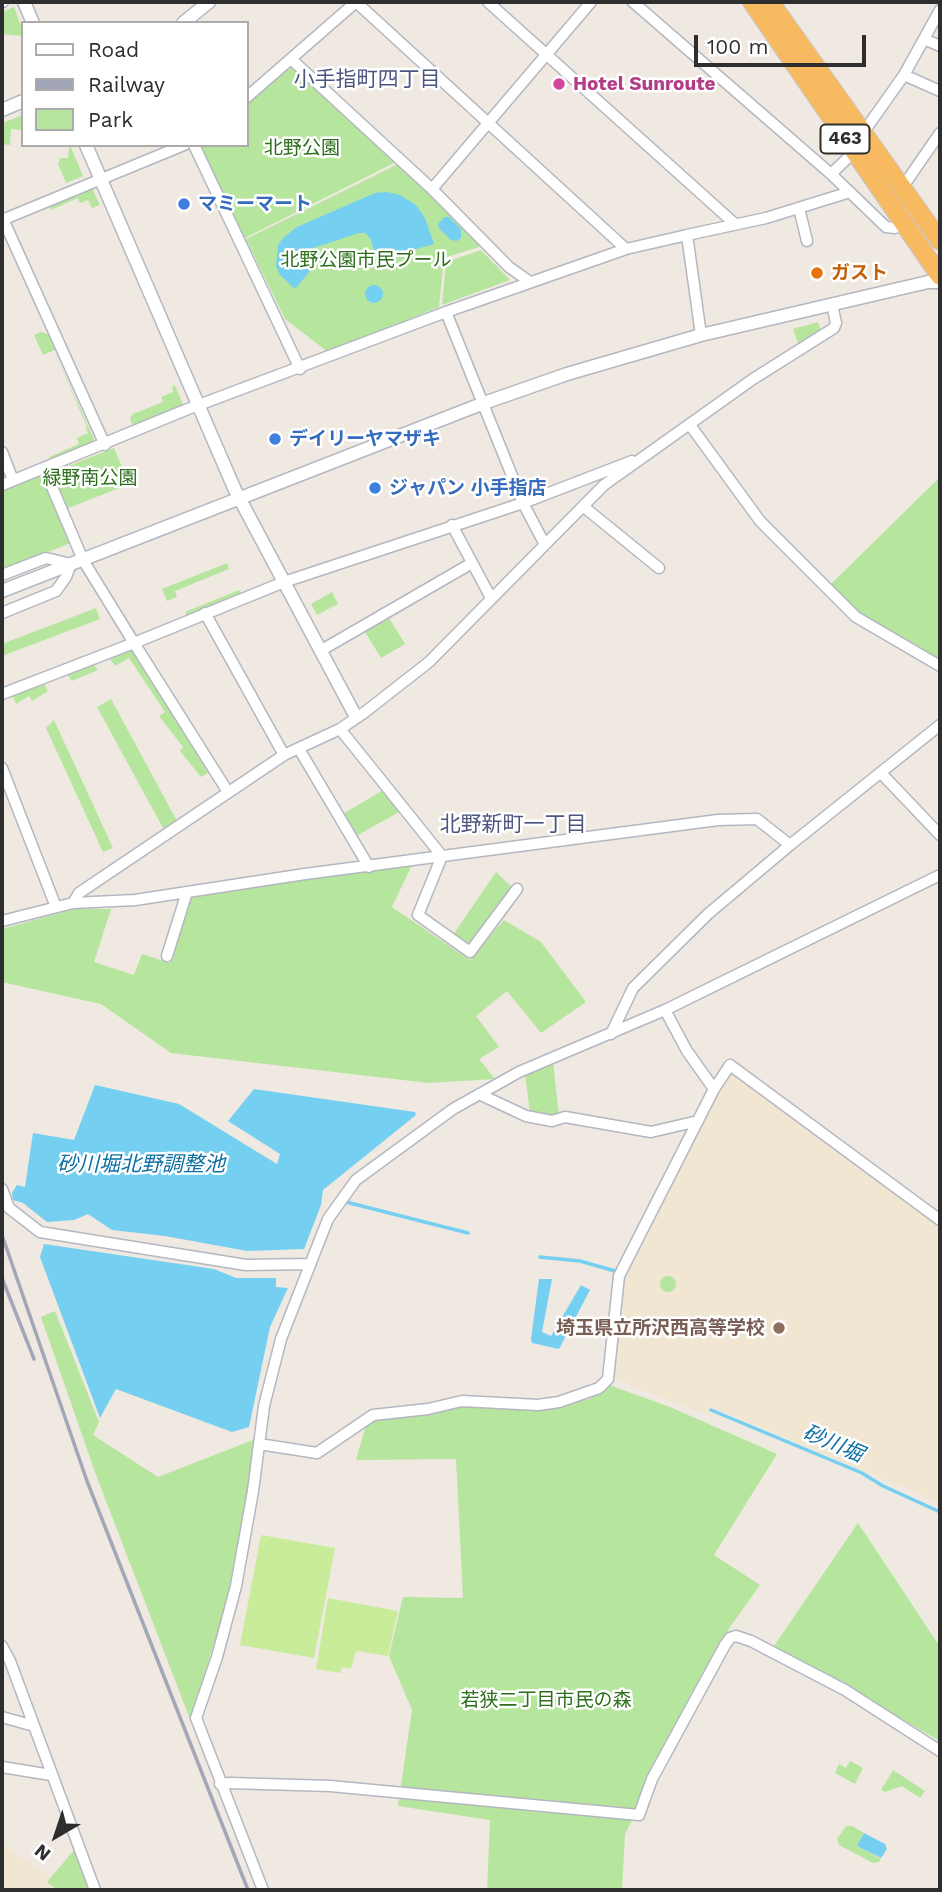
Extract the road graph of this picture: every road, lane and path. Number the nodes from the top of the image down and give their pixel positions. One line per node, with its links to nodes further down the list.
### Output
1 (24, 2): 9 (street)
2 (209, 2): 10 (street)
3 (488, 2): 13 (street)
4 (591, 2): 13 (street)
5 (633, 2): 27 (street)
6 (752, 2): 26 (highway, 463)
7 (770, 2): 22 (highway, 463)
8 (940, 10): 11 (street)
9 (32, 21)
10 (185, 21)
11 (924, 39): 12 (street); 15 (street)
12 (940, 46)
13 (546, 54): 20 (street); 34 (street)
14 (291, 59): 17 (street); 20 (street); 30 (street)
15 (904, 75): 16 (street); 22 (street)
16 (940, 91)
17 (248, 96)
18 (21, 102): 19 (street)
19 (2, 110)
20 (488, 123): 30 (street); 39 (street)
21 (940, 133): 29 (street)
22 (863, 134): 29 (highway, 463)
23 (87, 147): 28 (street)
24 (179, 147): 28 (street)
25 (195, 147): 46 (street)
26 (854, 152): 27 (street); 40 (highway, 463)
27 (831, 174): 31 (street)
28 (101, 180): 33 (street); 48 (street)
29 (902, 188): 38 (highway, 463)
30 (432, 189): 41 (street)
31 (850, 192): 32 (street); 35 (street)
32 (799, 208): 34 (street); 37 (street)
33 (2, 219): 50 (street)
34 (736, 224): 36 (street)
35 (895, 228)
36 (687, 235): 39 (street); 45 (street)
37 (807, 241)
38 (940, 241)
39 (626, 249): 41 (street)
40 (940, 275)
41 (530, 282): 44 (street)
42 (940, 282): 43 (street)
43 (832, 303): 45 (street); 49 (street)
44 (446, 312): 46 (street); 47 (street)
45 (701, 335): 47 (street)
46 (300, 369): 48 (street)
47 (484, 403): 56 (street); 57 (street)
48 (199, 405): 50 (street); 56 (street)
49 (690, 425): 52 (street); 72 (street)
50 (105, 445): 53 (street)
51 (2, 452): 54 (street)
52 (651, 454): 57 (street); 58 (street)
53 (44, 468): 54 (street); 61 (street)
54 (13, 480): 55 (street)
55 (2, 485)
56 (240, 499): 61 (street); 65 (street)
57 (523, 503): 59 (street); 60 (street)
58 (584, 507): 60 (street); 63 (street)
59 (452, 525): 62 (street); 65 (street)
60 (544, 543): 67 (street)
61 (77, 562): 64 (street); 66 (street); 68 (street); 70 (street)
62 (472, 563): 67 (street); 71 (street)
63 (659, 568)
64 (2, 575)
65 (284, 582): 69 (street); 71 (street)
66 (2, 591)
67 (491, 598): 74 (street)
68 (2, 613)
69 (205, 613): 70 (street); 78 (street)
70 (134, 643): 73 (street); 81 (street)
71 (320, 651): 74 (street)
72 (940, 666)
73 (2, 694)
74 (356, 717): 76 (street)
75 (940, 725): 80 (street)
76 (340, 729): 77 (street); 84 (street)
77 (299, 749): 78 (street); 85 (street)
78 (284, 755): 81 (street)
79 (2, 768): 90 (street)
80 (881, 773): 82 (street); 83 (street)
81 (228, 792): 89 (street)
82 (940, 835)
83 (790, 845): 84 (street); 94 (street)
84 (442, 856): 85 (street); 87 (street)
85 (369, 867): 88 (street)
86 (940, 875): 93 (street)
87 (517, 889)
88 (187, 892): 89 (street); 92 (street)
89 (73, 903): 90 (street)
90 (57, 907): 91 (street)
91 (2, 920)
92 (167, 956)
93 (665, 1010): 94 (street); 95 (street)
94 (611, 1034): 96 (street)
95 (714, 1089): 97 (street); 99 (street)
96 (479, 1094): 97 (street); 100 (street)
97 (698, 1121): 101 (street)
98 (2, 1189): 100 (street)
99 (940, 1220)
100 (310, 1264): 101 (street)
101 (259, 1444): 108 (street)
102 (2, 1646): 104 (street)
103 (2, 1717): 104 (street)
104 (34, 1726): 107 (street)
105 (940, 1751): 108 (street)
106 (2, 1768): 107 (street)
107 (51, 1775): 109 (street)
108 (220, 1784): 110 (street)
109 (95, 1890)
110 (263, 1890)

